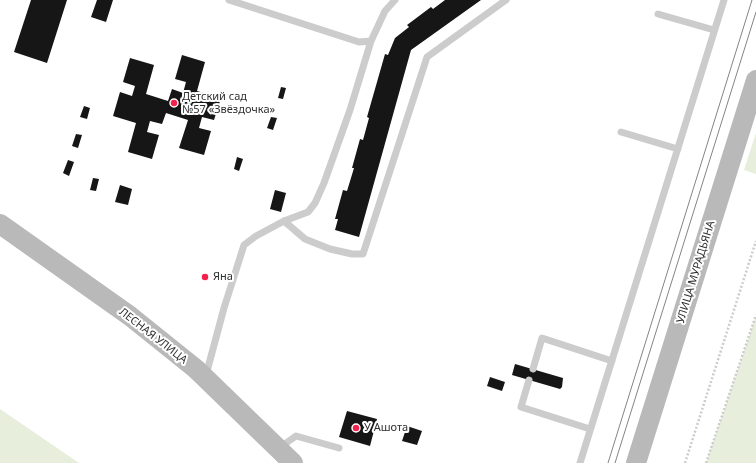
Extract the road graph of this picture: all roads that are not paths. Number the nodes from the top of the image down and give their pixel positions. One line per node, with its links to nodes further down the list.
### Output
1 (229, 0): 6 (lane)
2 (387, 0): 7 (lane)
3 (395, 0): 7 (lane)
4 (506, 0): 14 (lane)
5 (724, 0): 9 (lane)
6 (243, 2): 10 (lane)
7 (385, 11): 10 (lane)
8 (658, 14): 9 (lane)
9 (714, 30): 13 (lane)
10 (371, 41): 14 (lane)
11 (756, 80): 25 (main road, УЛИЦА МУРАДЬЯНА)
12 (621, 132): 13 (lane)
13 (678, 149): 16 (lane)
14 (284, 221): 18 (lane)
15 (0, 224): 18 (main road, ЛЕСНАЯ УЛИЦА)
16 (612, 361): 17 (lane); 20 (lane)
17 (533, 370)
18 (206, 377): 21 (main road, ЛЕСНАЯ УЛИЦА)
19 (529, 380): 20 (lane)
20 (590, 430): 24 (lane)
21 (278, 448): 22 (lane); 23 (main road, ЛЕСНАЯ УЛИЦА)
22 (339, 448)
23 (293, 463)
24 (580, 463)
25 (636, 463)

